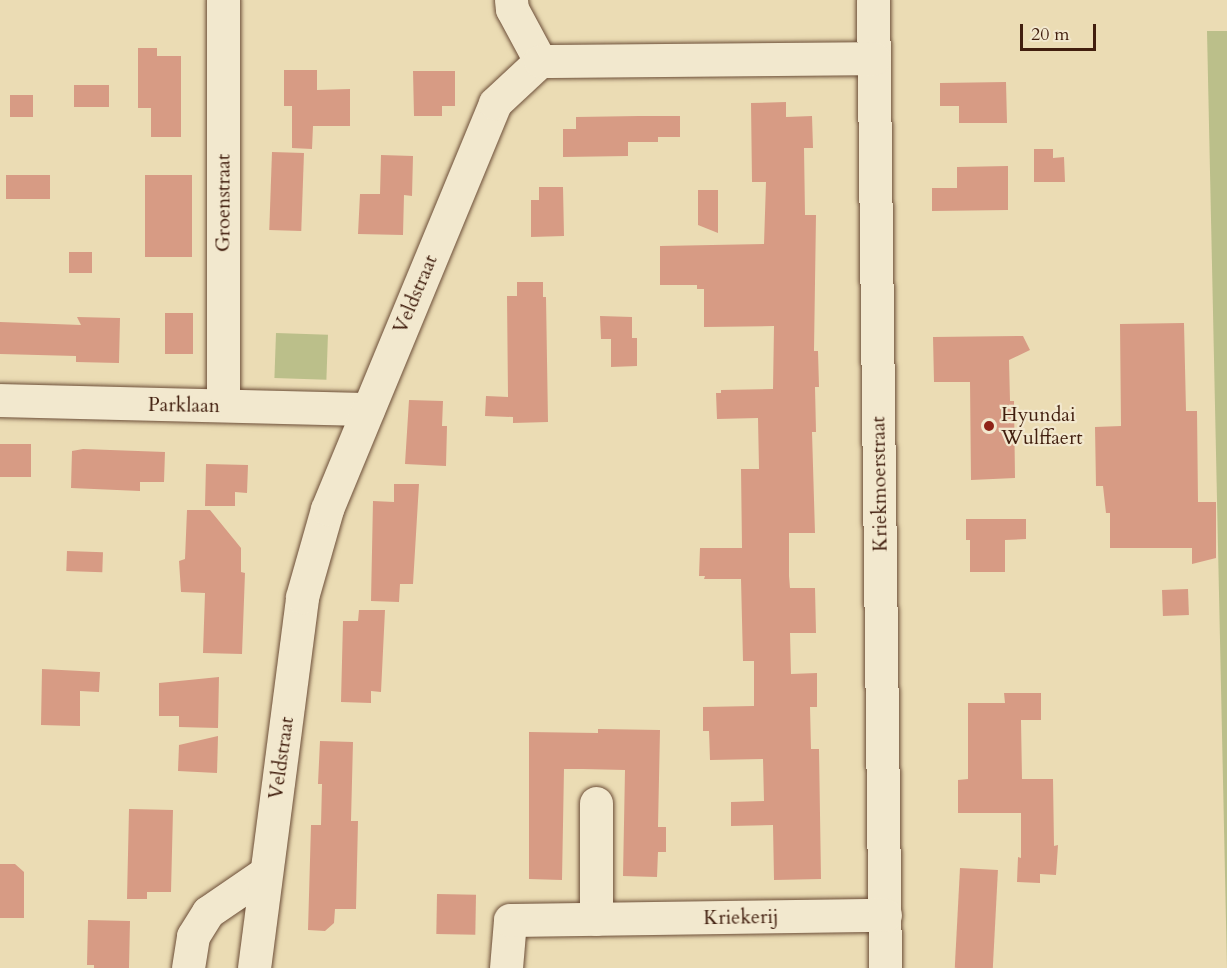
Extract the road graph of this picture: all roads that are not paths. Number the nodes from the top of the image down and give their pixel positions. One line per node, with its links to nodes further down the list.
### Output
1 (223, 0): 7 (street, Groenstraat)
2 (511, 0): 5 (street)
3 (873, 0): 4 (street, Kriekmoerstraat)
4 (874, 58): 5 (street); 11 (street, Kriekmoerstraat)
5 (540, 61): 8 (street, Veldstraat)
6 (0, 400): 7 (street, Parklaan)
7 (223, 405): 8 (street, Parklaan)
8 (368, 409): 10 (street, Veldstraat)
9 (596, 803): 12 (street)
10 (265, 873): 13 (street); 14 (street, Veldstraat)
11 (885, 915): 12 (street, Kriekerij); 16 (street, Kriekmoerstraat)
12 (597, 919): 15 (street, Kriekerij)
13 (188, 968)
14 (254, 968)
15 (506, 968)
16 (885, 968)

